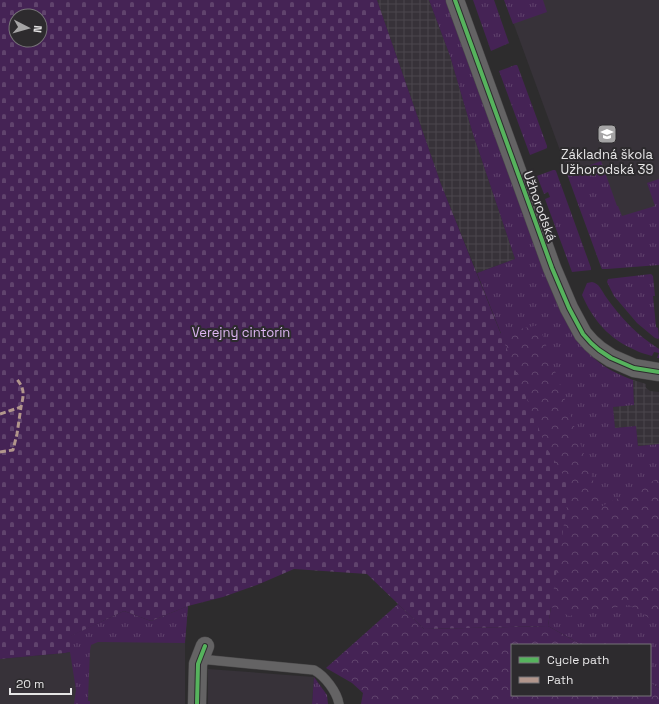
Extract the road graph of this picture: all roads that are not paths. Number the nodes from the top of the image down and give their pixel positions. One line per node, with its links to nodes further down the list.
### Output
1 (455, 0): 2 (street, Užhorodská)
2 (659, 372)
3 (202, 653): 4 (street); 5 (lane)
4 (197, 704)
5 (339, 704)

